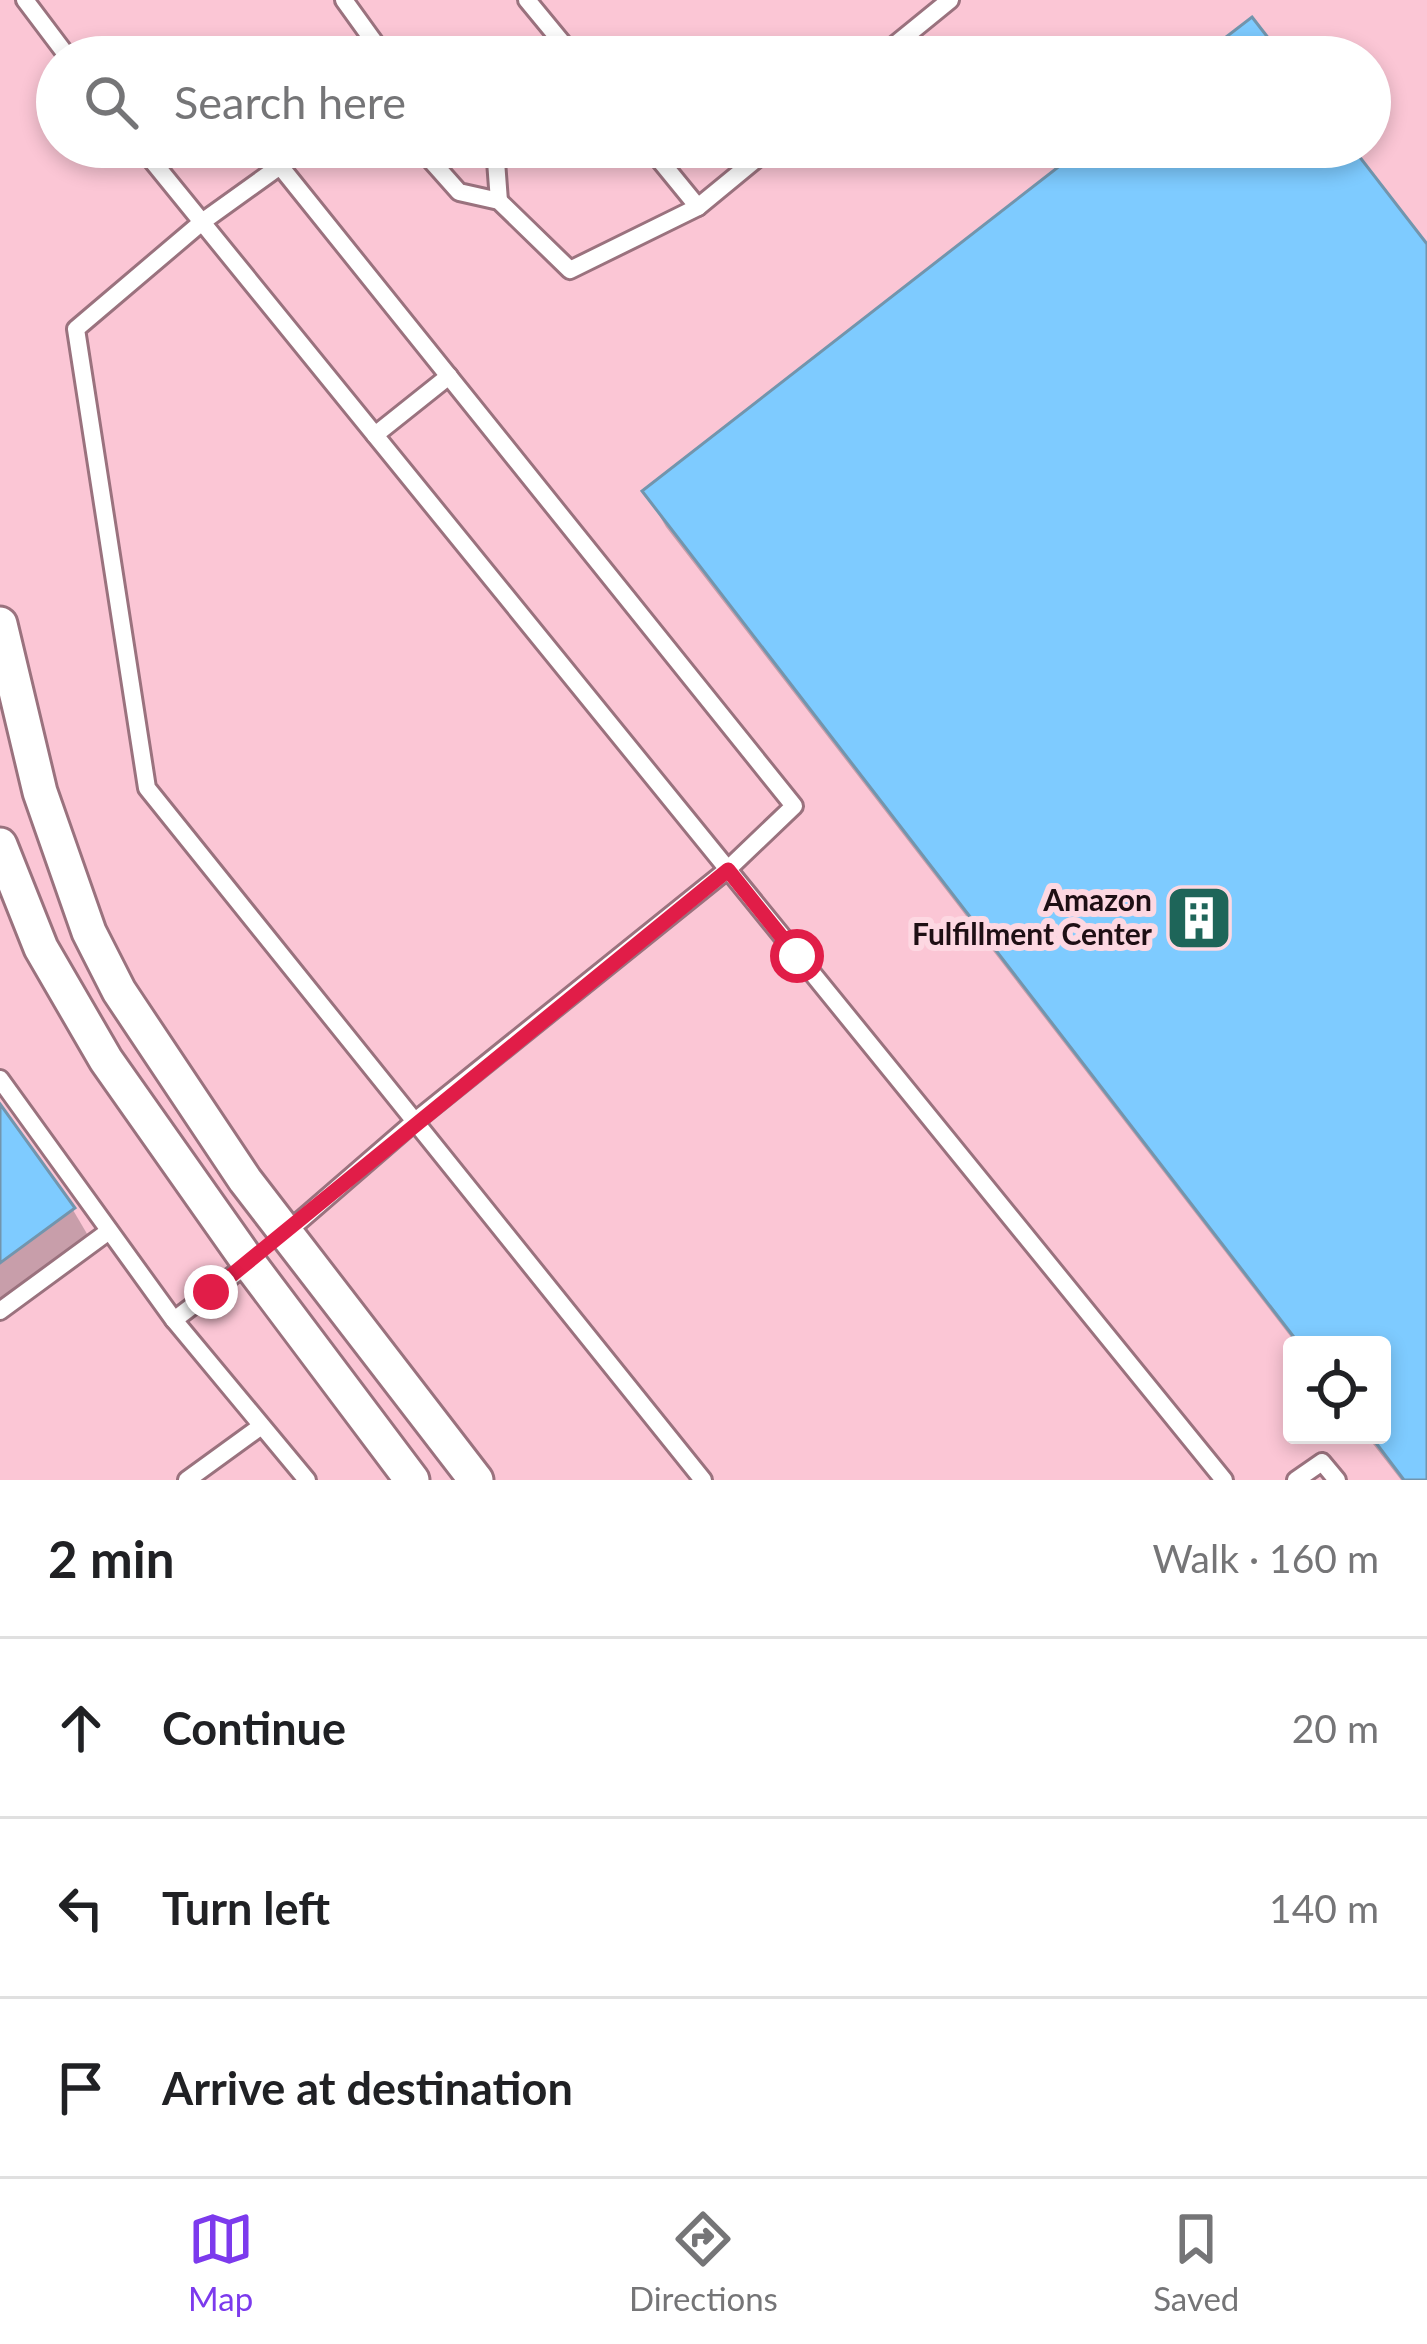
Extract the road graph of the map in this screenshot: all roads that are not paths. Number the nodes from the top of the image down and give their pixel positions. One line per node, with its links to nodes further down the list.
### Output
1 (25, 0): 5 (lane)
2 (344, 0): 6 (lane)
3 (527, 0): 7 (lane)
4 (950, 0): 8 (lane)
5 (52, 36)
6 (370, 36)
7 (557, 36)
8 (906, 36)
9 (158, 168): 18 (lane)
10 (277, 168): 18 (lane)
11 (282, 168): 19 (lane)
12 (438, 168): 16 (lane)
13 (497, 168): 16 (lane)
14 (666, 168): 17 (lane)
15 (745, 168): 17 (lane)
16 (499, 200): 17 (lane)
17 (698, 207)
18 (202, 222): 20 (lane); 25 (lane)
19 (448, 376): 20 (lane); 23 (lane)
20 (375, 435): 23 (lane)
21 (0, 624): 27 (street)
22 (0, 845): 28 (street)
23 (728, 870): 25 (lane); 37 (lane)
24 (0, 1079): 26 (lane)
25 (414, 1122): 27 (lane); 36 (lane)
26 (109, 1231): 29 (lane); 30 (lane)
27 (287, 1232): 28 (street); 35 (street)
28 (249, 1263): 30 (lane); 34 (street)
29 (0, 1311)
30 (174, 1320): 31 (lane)
31 (260, 1426): 32 (lane); 33 (lane)
32 (188, 1480)
33 (307, 1480)
34 (412, 1480)
35 (476, 1480)
36 (703, 1480)
37 (1223, 1480)
38 (1297, 1480): 39 (lane)
39 (1336, 1480)

